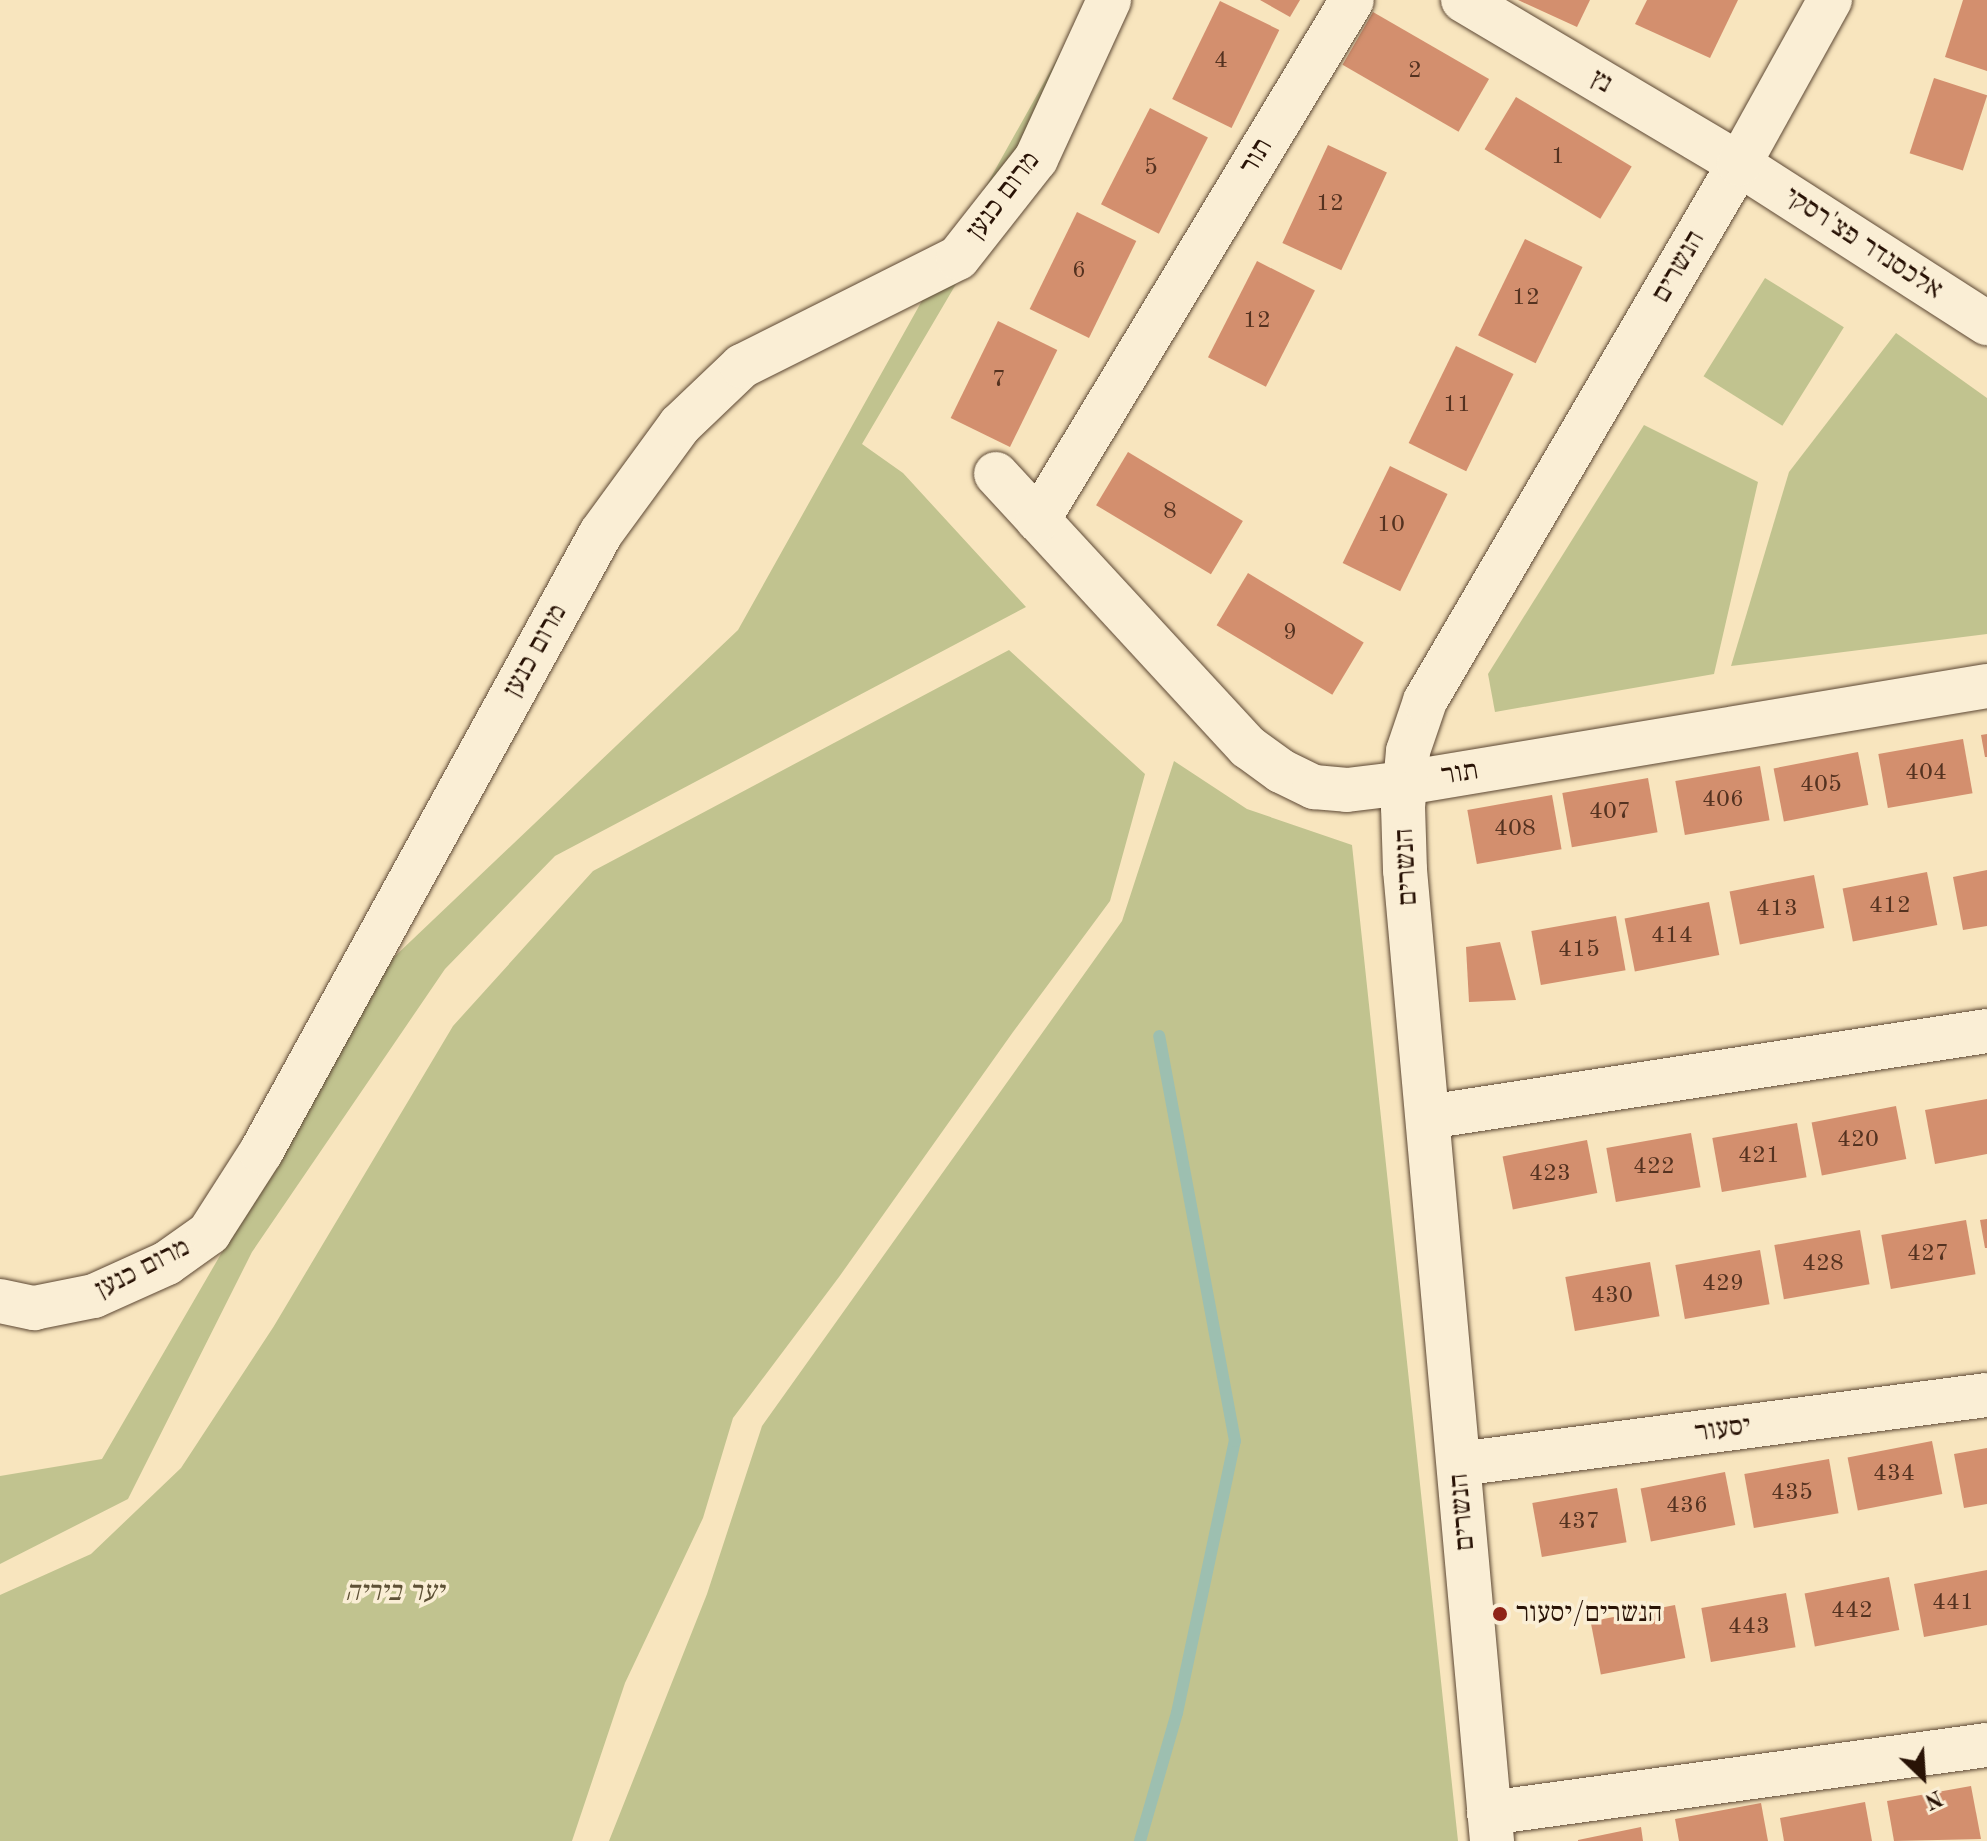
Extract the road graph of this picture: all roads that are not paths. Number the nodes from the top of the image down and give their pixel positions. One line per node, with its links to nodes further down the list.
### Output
1 (1109, 0): 13 (street, מרום כנען)
2 (1352, 0): 8 (street, תור)
3 (1463, 0): 5 (street, נץ)
4 (1830, 0): 5 (street, הנשרים)
5 (1739, 164): 6 (street, אלכסנדר פצ'רסקי); 10 (street, הנשרים)
6 (1987, 323)
7 (996, 474): 8 (street, תור)
8 (1038, 520): 10 (street, תור)
9 (1987, 686): 10 (street, תור)
10 (1405, 783): 12 (street, הנשרים)
11 (1987, 1031): 12 (street)
12 (1428, 1117): 15 (street, הנשרים)
13 (0, 1301)
14 (1987, 1395): 15 (street, יסעור)
15 (1459, 1464): 17 (street, הנשרים)
16 (1987, 1745): 17 (street)
17 (1491, 1827)

